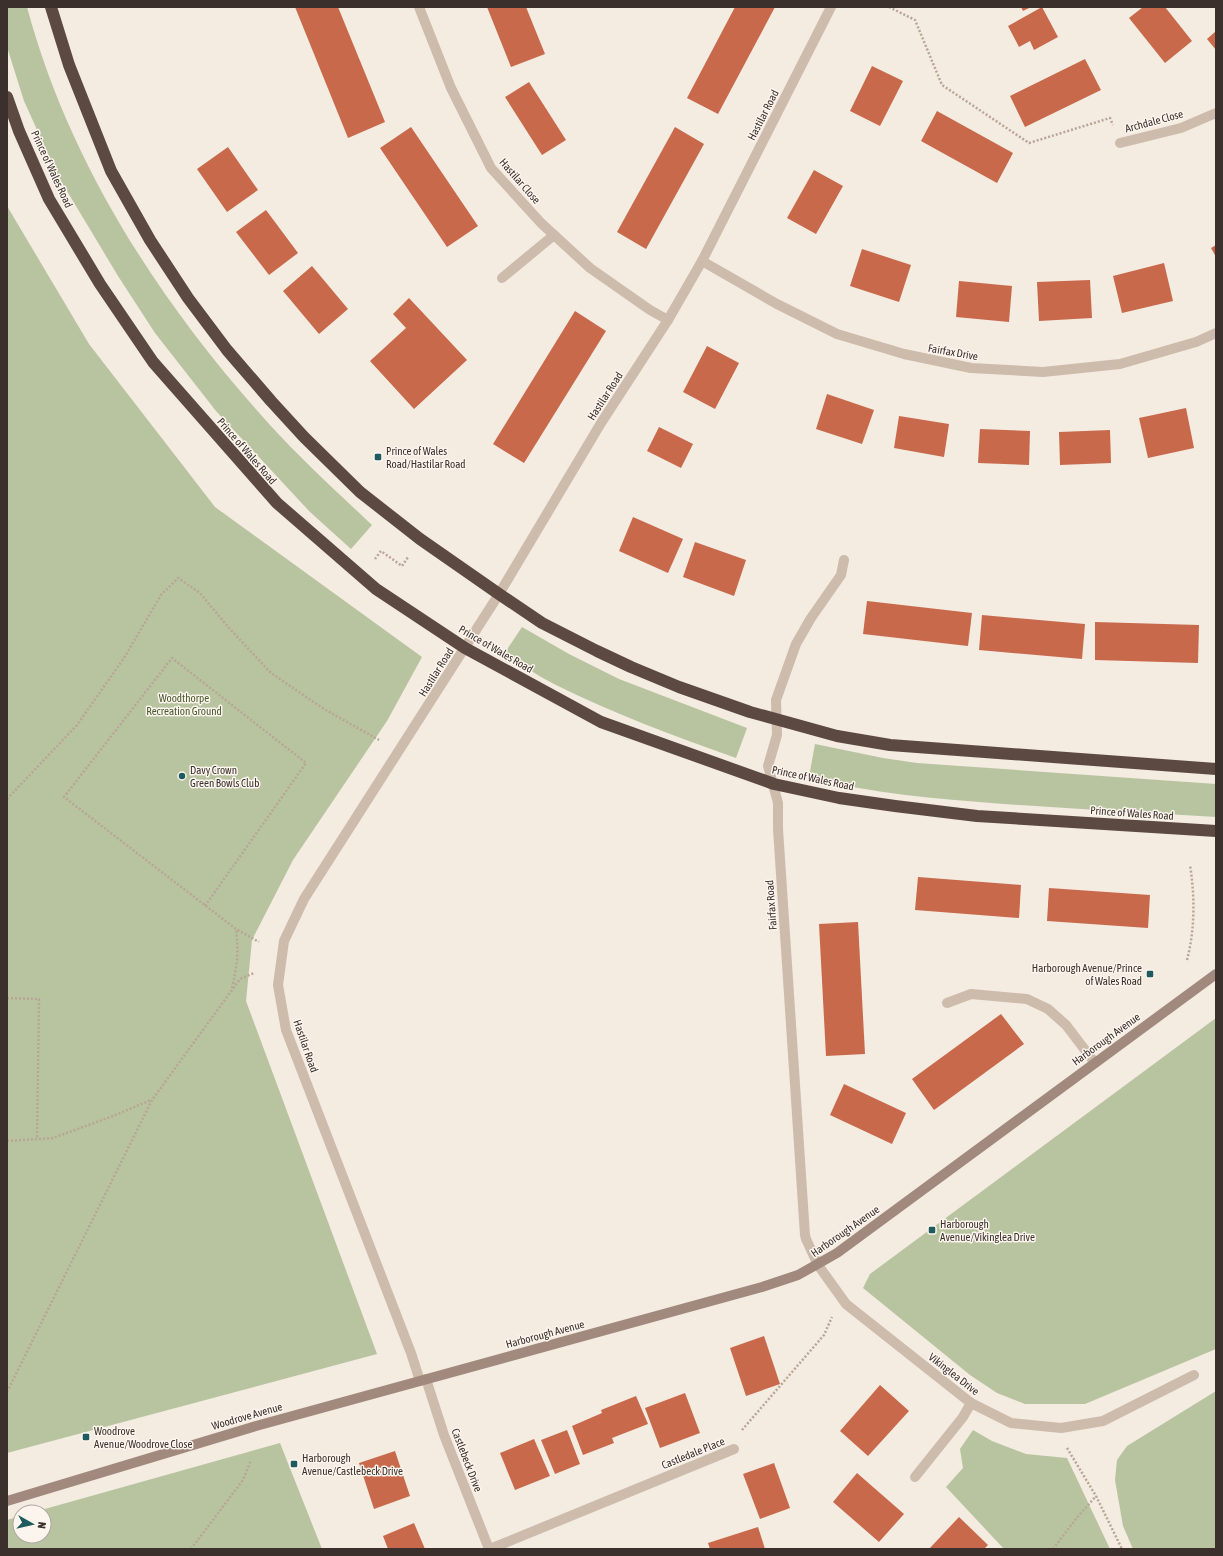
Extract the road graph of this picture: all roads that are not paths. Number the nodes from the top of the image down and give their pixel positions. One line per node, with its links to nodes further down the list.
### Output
1 (51, 7): 13 (highway)
2 (418, 7): 7 (street, Hastilar Close)
3 (831, 7): 8 (street, Hastilar Road)
4 (7, 97): 14 (highway, Prince of Wales Road)
5 (1216, 113): 6 (street, Archdale Close)
6 (1120, 143)
7 (554, 235): 9 (street); 10 (street, Hastilar Close)
8 (702, 261): 10 (street, Hastilar Road); 11 (street, Fairfax Drive)
9 (502, 278)
10 (668, 320): 13 (street, Hastilar Road)
11 (1216, 333)
12 (844, 560): 15 (street, Fairfax Road)
13 (499, 594): 14 (street, Hastilar Road); 15 (highway)
14 (465, 648): 17 (highway, Prince of Wales Road); 24 (street, Hastilar Road)
15 (777, 720): 16 (highway); 17 (street, Fairfax Road)
16 (1216, 769)
17 (774, 784): 18 (highway, Prince of Wales Road); 22 (street, Fairfax Road)
18 (1216, 831)
19 (1216, 974): 21 (street, Harborough Avenue)
20 (947, 1003): 21 (street)
21 (1094, 1063): 22 (street, Harborough Avenue)
22 (818, 1265): 24 (street, Harborough Avenue); 25 (street, Vikinglea Drive)
23 (1194, 1375): 25 (street, Vikinglea Drive)
24 (423, 1380): 28 (street, Woodrove Avenue); 29 (street, Castlebeck Drive)
25 (971, 1403): 27 (street)
26 (734, 1449): 29 (street, Castledale Place)
27 (915, 1477)
28 (7, 1500)
29 (490, 1549)

